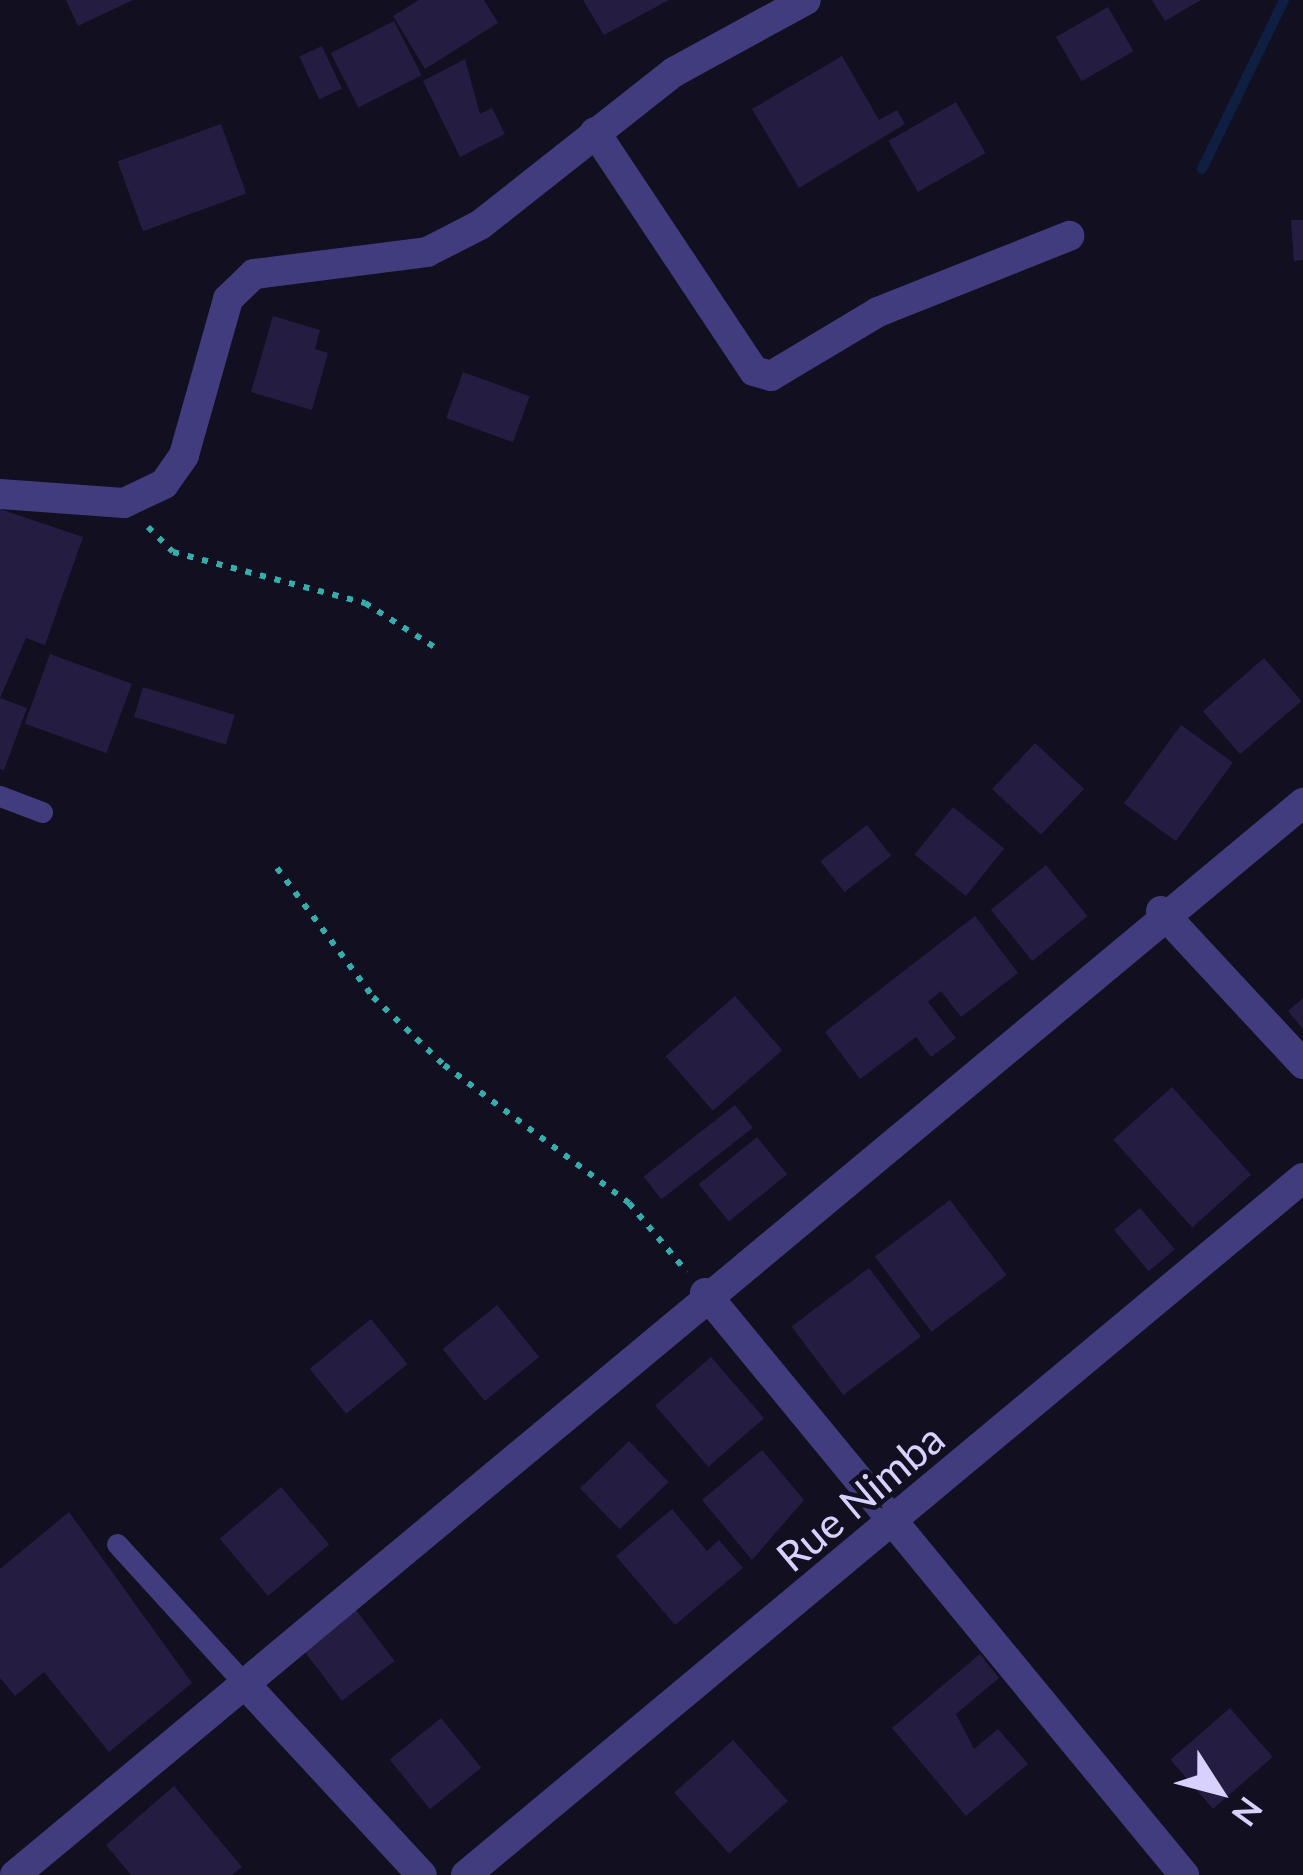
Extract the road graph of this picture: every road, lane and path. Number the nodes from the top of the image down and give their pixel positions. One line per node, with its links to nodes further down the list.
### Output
1 (806, 0): 2 (street)
2 (595, 132): 3 (street); 5 (street)
3 (1069, 236)
4 (0, 494): 5 (street)
5 (124, 503): 6 (path)
6 (436, 648)
7 (0, 796): 9 (lane)
8 (1303, 803): 11 (street)
9 (42, 812)
10 (277, 868): 14 (path)
11 (1161, 911): 12 (street); 14 (street)
12 (1303, 1064)
13 (1303, 1178): 15 (street, Rue Nimba)
14 (705, 1293): 15 (street); 17 (street)
15 (896, 1523): 20 (street, Rue Nimba); 21 (street)
16 (116, 1544): 17 (lane)
17 (243, 1682): 18 (street); 19 (street)
18 (15, 1875)
19 (422, 1875)
20 (466, 1875)
21 (1184, 1875)

